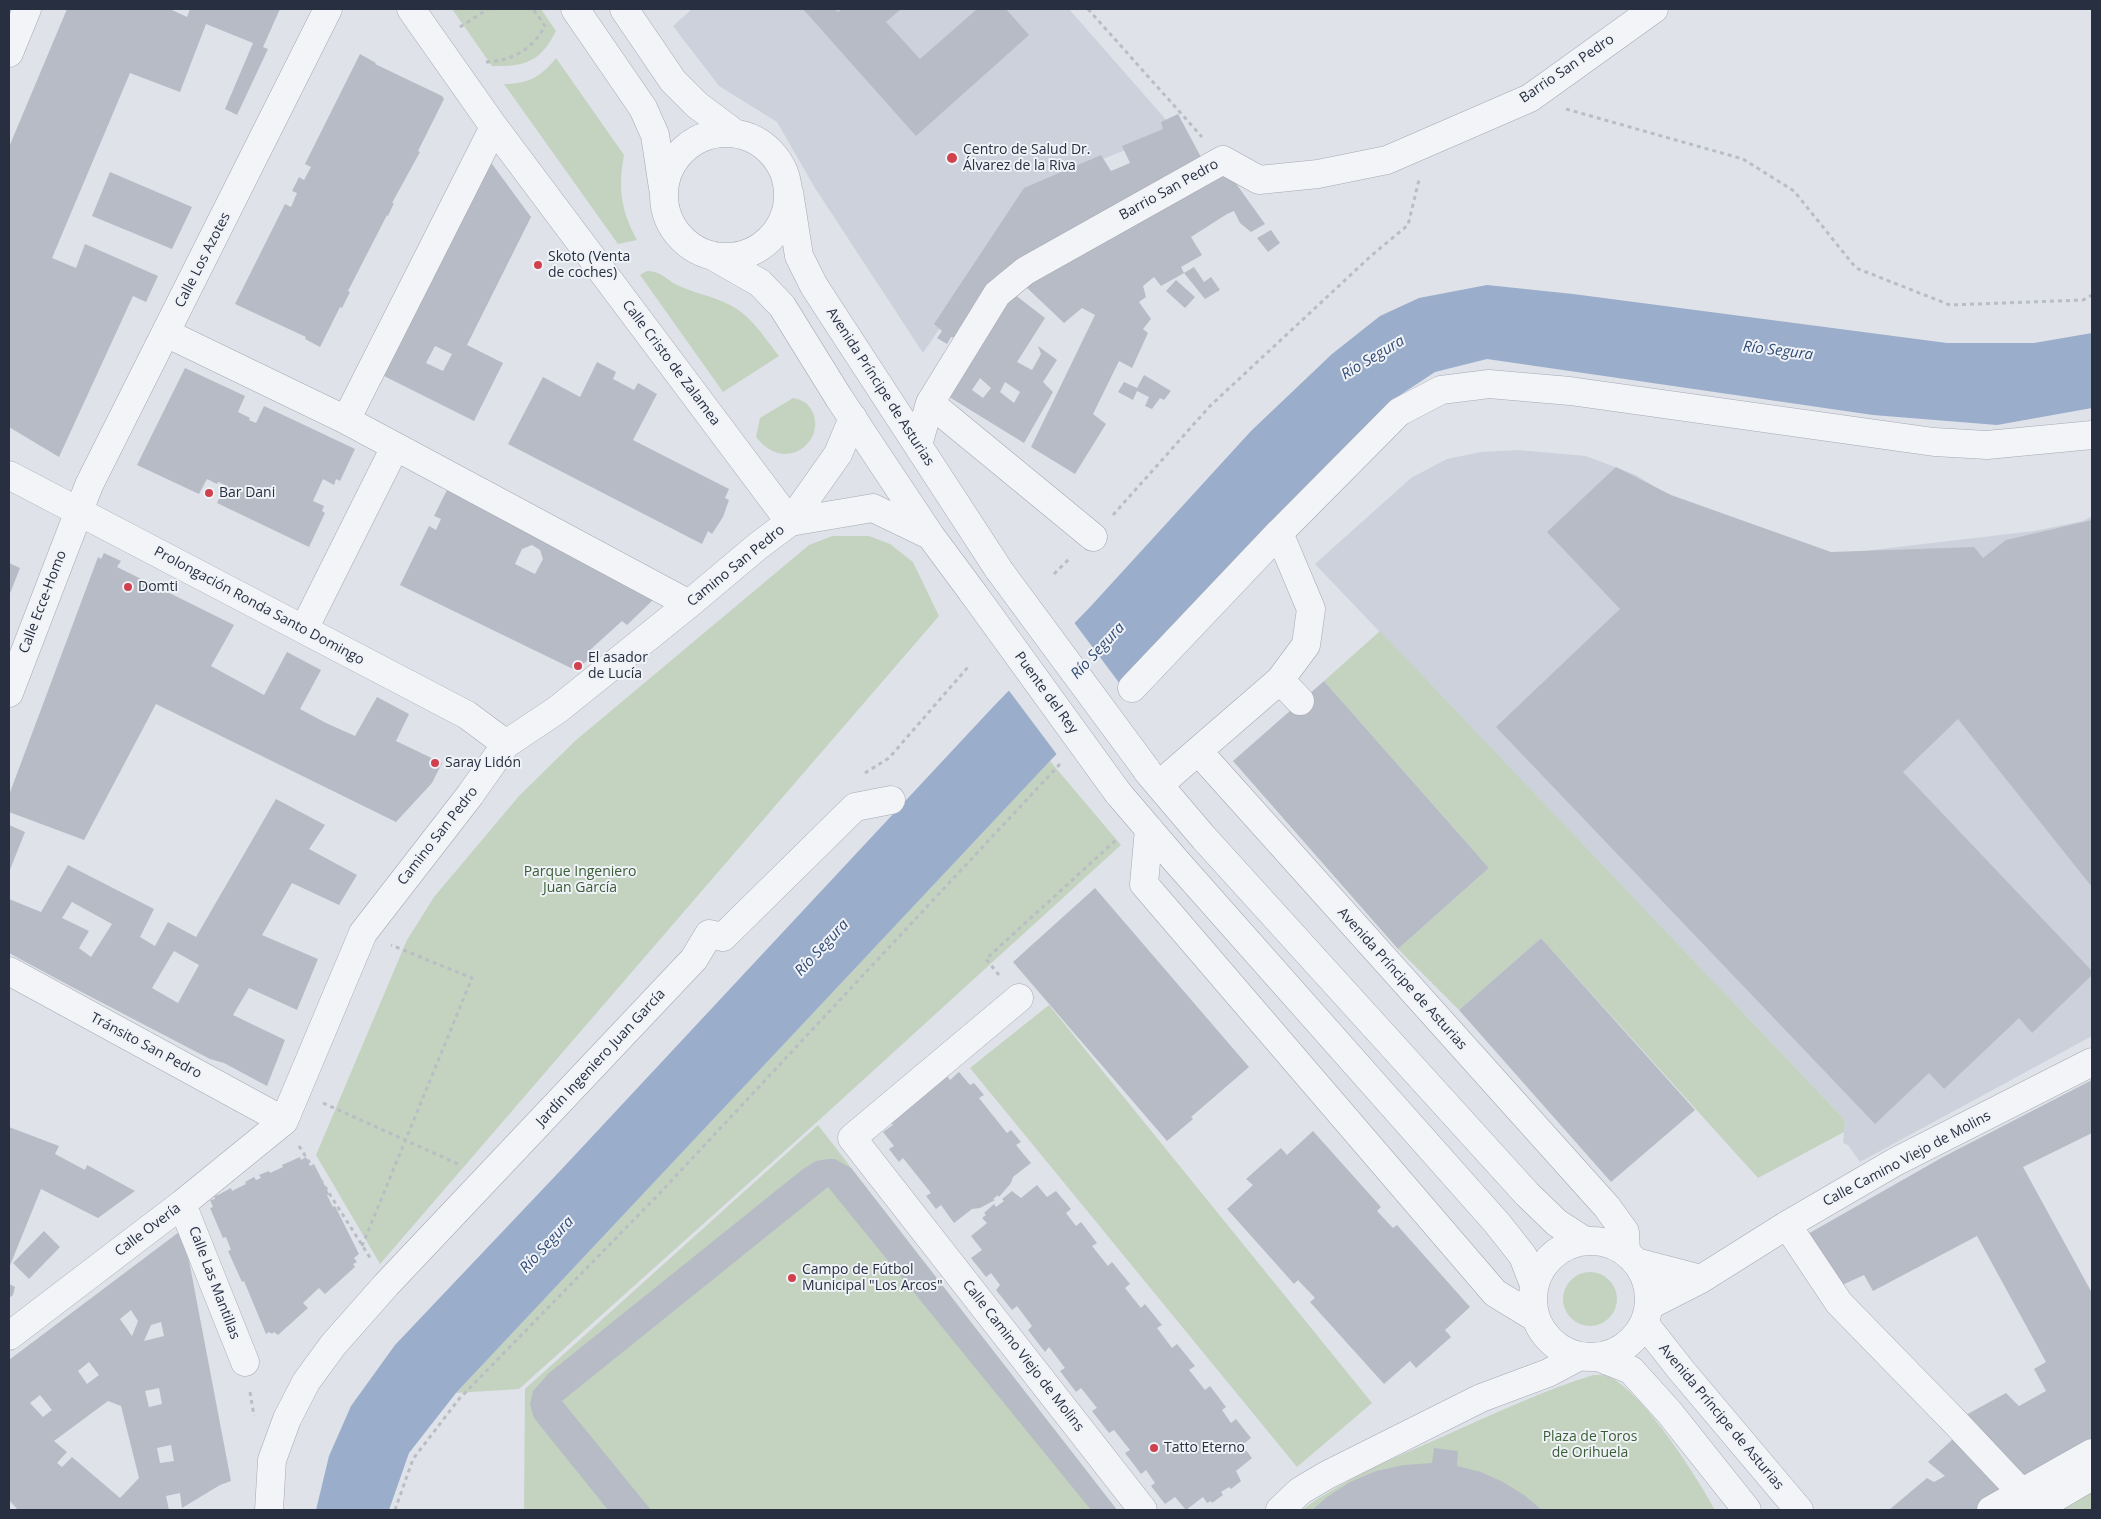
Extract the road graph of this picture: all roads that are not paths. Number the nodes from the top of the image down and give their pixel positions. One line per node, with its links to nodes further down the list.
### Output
1 (28, 9): 7 (street)
2 (328, 9): 13 (street, Calle Los Azotes)
3 (411, 9): 8 (street, Calle Cristo de Zalamea)
4 (575, 9): 10 (street)
5 (624, 9): 9 (street)
6 (1654, 9): 14 (street, Barrio San Pedro)
7 (9, 53)
8 (494, 127): 16 (street); 22 (street, Calle Cristo de Zalamea)
9 (733, 132): 10 (street); 11 (street)
10 (663, 191): 12 (street)
11 (788, 192): 12 (street); 18 (street, Avenida Príncipe de Asturias)
12 (711, 255): 15 (street)
13 (166, 333): 16 (street); 21 (street, Calle Los Azotes)
14 (930, 403): 18 (street, Barrio San Pedro); 25 (street)
15 (853, 418): 22 (street, Camino San Pedro); 24 (street)
16 (346, 420): 19 (street)
17 (2092, 435): 23 (street)
18 (918, 445): 34 (street, Avenida Príncipe de Asturias, bridge)
19 (395, 447): 26 (street); 27 (street)
20 (9, 475): 21 (street, Prolongación Ronda Santo Domingo)
21 (78, 511): 27 (street, Prolongación Ronda Santo Domingo); 30 (street, Calle Ecce-Homo)
22 (790, 522): 24 (street); 26 (street, Camino San Pedro)
23 (1279, 533): 28 (street); 29 (street)
24 (930, 535): 36 (street, Puente del Rey, bridge)
25 (1093, 537)
26 (689, 604): 32 (street, Camino San Pedro)
27 (304, 629): 32 (street, Prolongación Ronda Santo Domingo)
28 (1280, 680): 31 (street); 33 (street)
29 (1132, 688)
30 (9, 693)
31 (1300, 701)
32 (506, 744): 40 (street, Camino San Pedro)
33 (1198, 751): 34 (street); 44 (street, Avenida Príncipe de Asturias)
34 (1153, 777): 43 (street)
35 (891, 800): 56 (street, Jardín Ingeniero Juan García)
36 (1149, 829): 46 (street); 48 (street)
37 (9, 970): 40 (street, Tránsito San Pedro)
38 (1019, 998): 57 (street, Calle Camino Viejo de Molins)
39 (2092, 1062): 42 (street, Calle Camino Viejo de Molins)
40 (284, 1121): 41 (street, Calle Overía)
41 (182, 1204): 49 (street, Calle Overía); 51 (street, Calle Las Mantillas)
42 (1787, 1225): 45 (street, Calle Camino Viejo de Molins); 55 (street)
43 (1585, 1241): 44 (street); 46 (street)
44 (1631, 1257): 45 (street); 47 (street)
45 (1702, 1279): 47 (street, Calle Camino Viejo de Molins)
46 (1534, 1285): 48 (street)
47 (1647, 1314): 50 (street); 60 (street, Avenida Príncipe de Asturias)
48 (1540, 1326): 50 (street); 52 (street)
49 (9, 1336)
50 (1589, 1356): 52 (street); 59 (street)
51 (245, 1362)
52 (1481, 1398): 58 (street)
53 (2092, 1453): 55 (street)
54 (2092, 1476): 55 (street)
55 (2028, 1501): 61 (street)
56 (269, 1510)
57 (1143, 1510)
58 (1280, 1510)
59 (1747, 1510)
60 (1799, 1510)
61 (1991, 1510)

